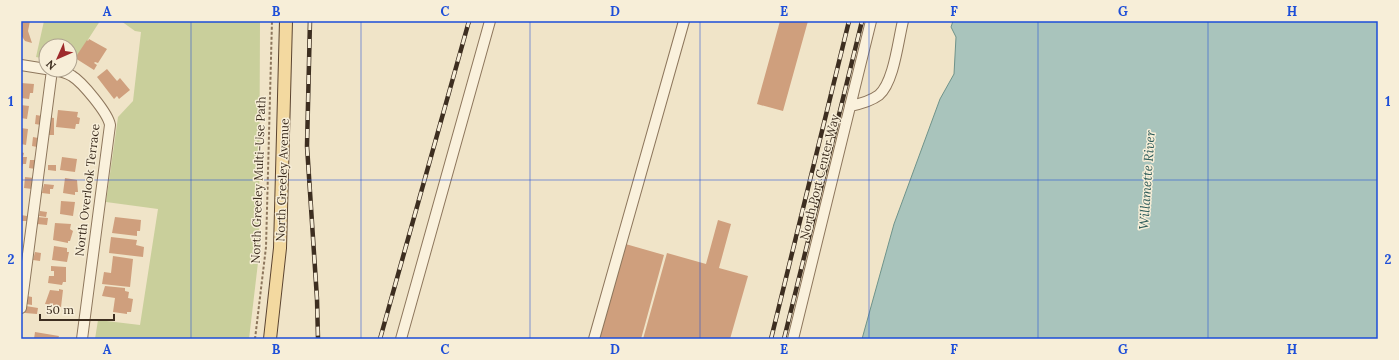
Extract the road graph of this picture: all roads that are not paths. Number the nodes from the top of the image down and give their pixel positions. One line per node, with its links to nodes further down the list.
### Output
1 (286, 21): 13 (main road, North Greeley Avenue)
2 (490, 21): 14 (street)
3 (684, 21): 15 (street)
4 (871, 21): 10 (street, North Port Center Way)
5 (903, 21): 10 (street)
6 (21, 65): 7 (street)
7 (38, 68)
8 (52, 78): 11 (street)
9 (74, 78): 12 (street, North Overlook Terrace)
10 (850, 106): 16 (street, North Port Center Way)
11 (21, 308)
12 (82, 339)
13 (270, 339)
14 (401, 339)
15 (594, 339)
16 (793, 339)

